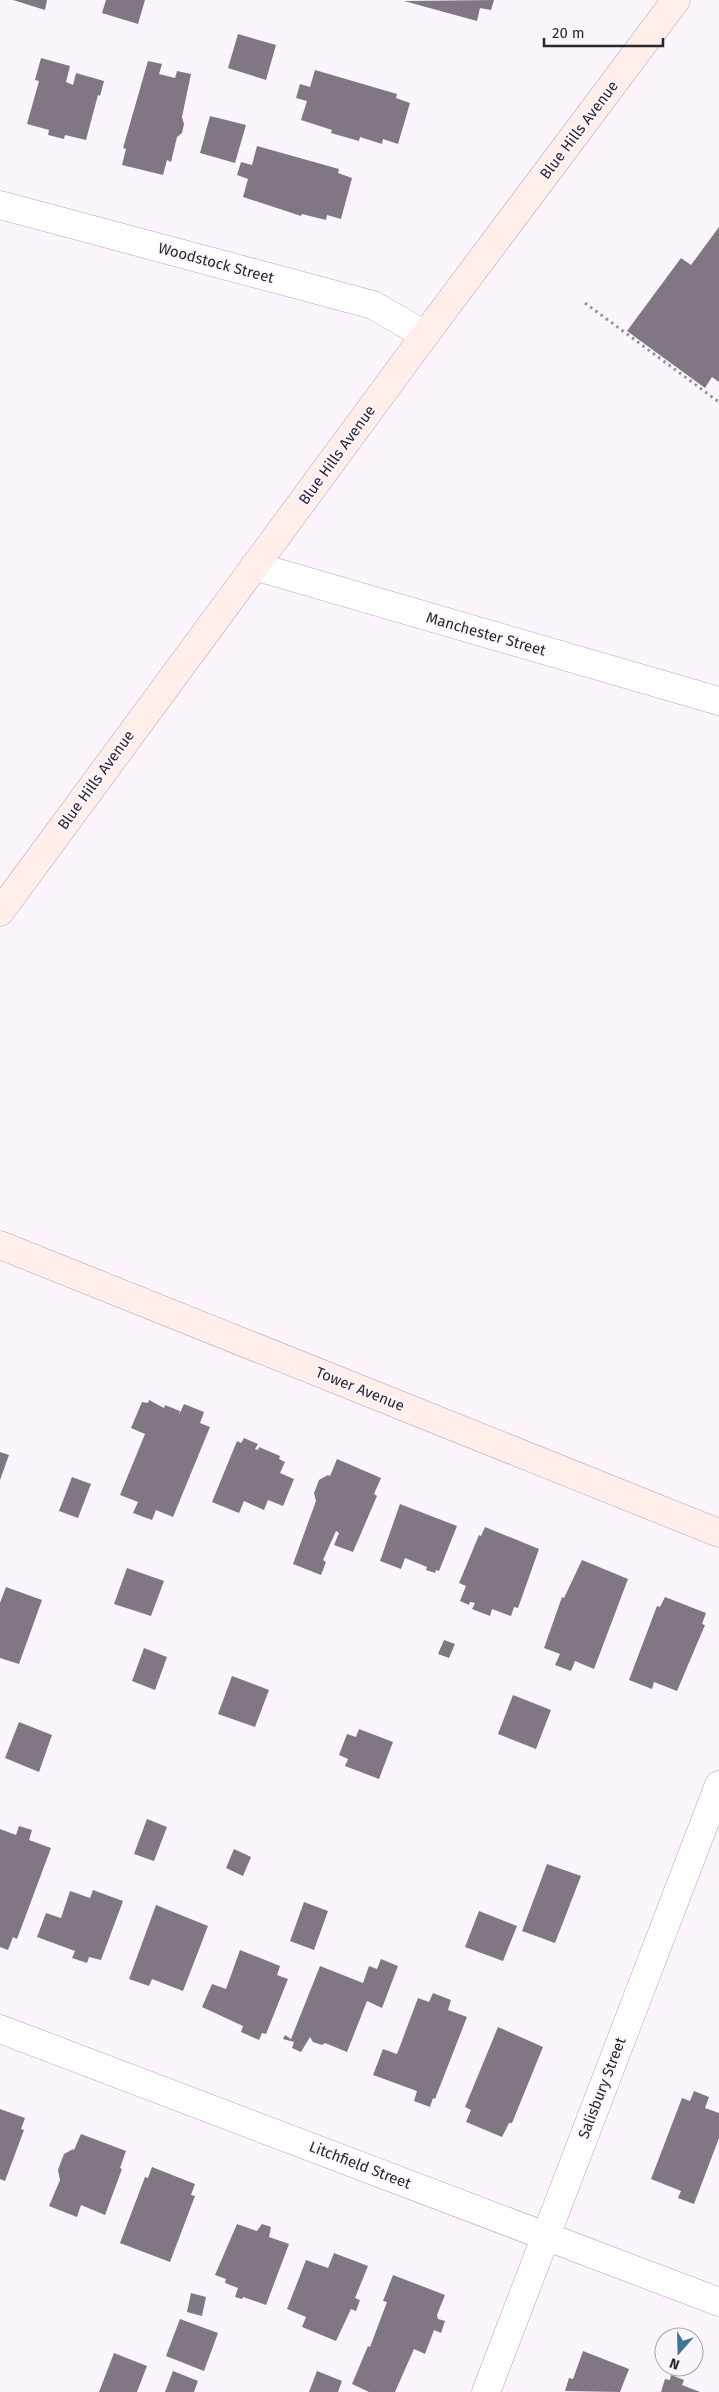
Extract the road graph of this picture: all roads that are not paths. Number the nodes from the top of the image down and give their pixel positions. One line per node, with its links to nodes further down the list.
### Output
1 (676, 0): 3 (main road, Blue Hills Avenue)
2 (0, 204): 3 (street, Woodstock Street)
3 (425, 335): 4 (main road, Blue Hills Avenue)
4 (254, 566): 5 (street, Manchester Street); 6 (main road, Blue Hills Avenue)
5 (719, 701)
6 (0, 912)
7 (0, 1246): 8 (main road, Tower Avenue)
8 (719, 1533)
9 (719, 1785): 11 (street, Salisbury Street)
10 (0, 2029): 11 (street, Litchfield Street)
11 (544, 2236): 12 (street, Litchfield Street); 13 (street, Salisbury Street)
12 (719, 2302)
13 (486, 2392)

